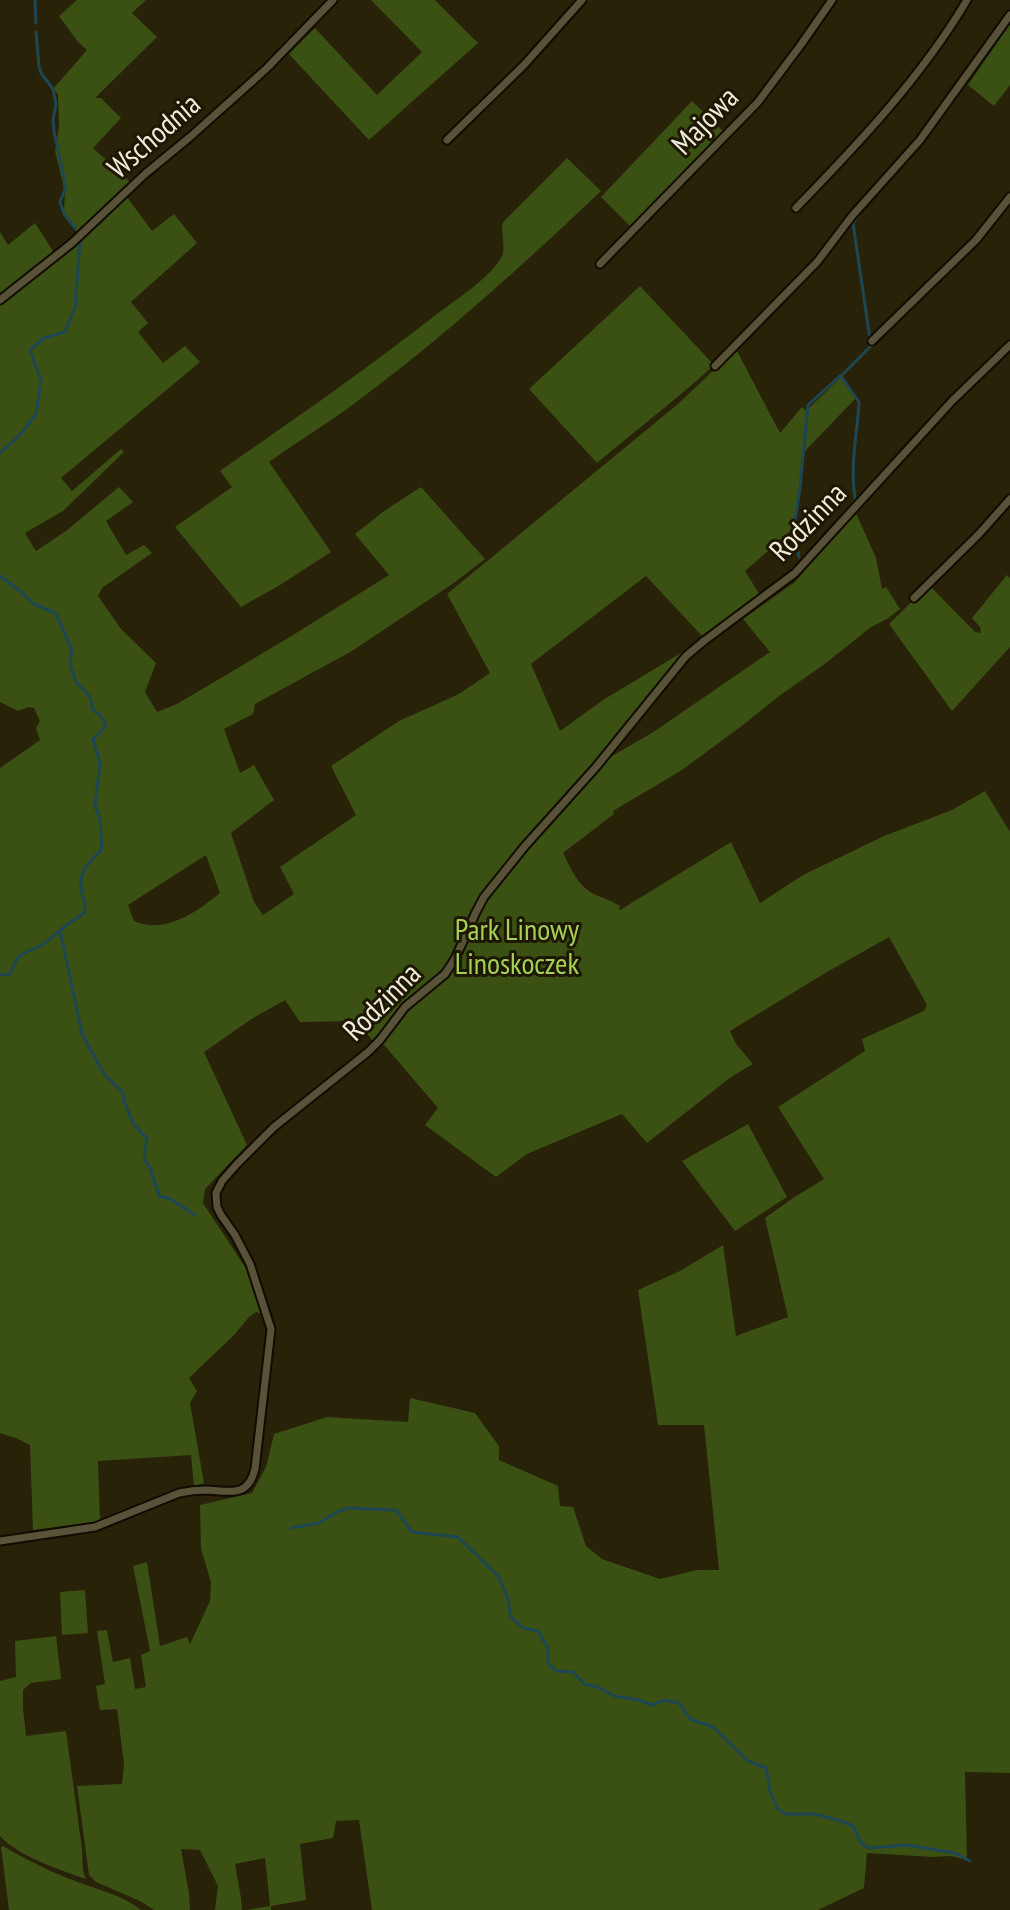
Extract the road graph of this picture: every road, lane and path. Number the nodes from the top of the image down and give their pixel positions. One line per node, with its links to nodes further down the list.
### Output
1 (333, 0): 10 (street, Wschodnia)
2 (582, 0): 6 (street)
3 (832, 0): 9 (street, Majowa)
4 (967, 0): 8 (street)
5 (1010, 15): 13 (street)
6 (447, 140)
7 (1010, 197): 11 (street)
8 (796, 208)
9 (600, 264)
10 (0, 300)
11 (872, 341)
12 (1010, 345): 16 (street, Rodzinna)
13 (715, 366)
14 (1010, 499): 15 (street)
15 (914, 598)
16 (0, 1541)

